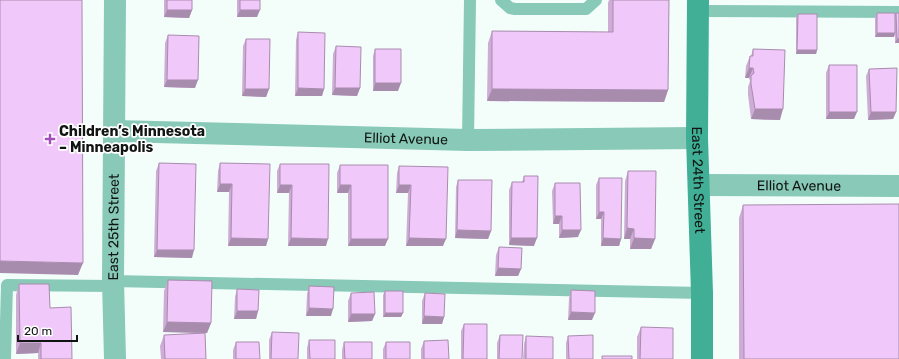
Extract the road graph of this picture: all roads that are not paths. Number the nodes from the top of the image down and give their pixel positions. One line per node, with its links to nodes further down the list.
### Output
1 (115, 0): 7 (street, East 25th Street)
2 (470, 0): 9 (lane)
3 (501, 0): 4 (lane)
4 (596, 0)
5 (698, 6): 6 (lane); 8 (street, East 24th Street)
6 (899, 12)
7 (115, 131): 9 (street, Elliot Avenue); 12 (street, East 25th Street)
8 (697, 138): 9 (street, Elliot Avenue); 10 (street, East 24th Street)
9 (468, 140)
10 (699, 185): 11 (street, Elliot Avenue); 13 (street, East 24th Street)
11 (899, 186)
12 (113, 284): 13 (lane); 14 (lane); 15 (street, East 25th Street)
13 (702, 293): 16 (street, East 24th Street)
14 (5, 359)
15 (115, 359)
16 (702, 359)

